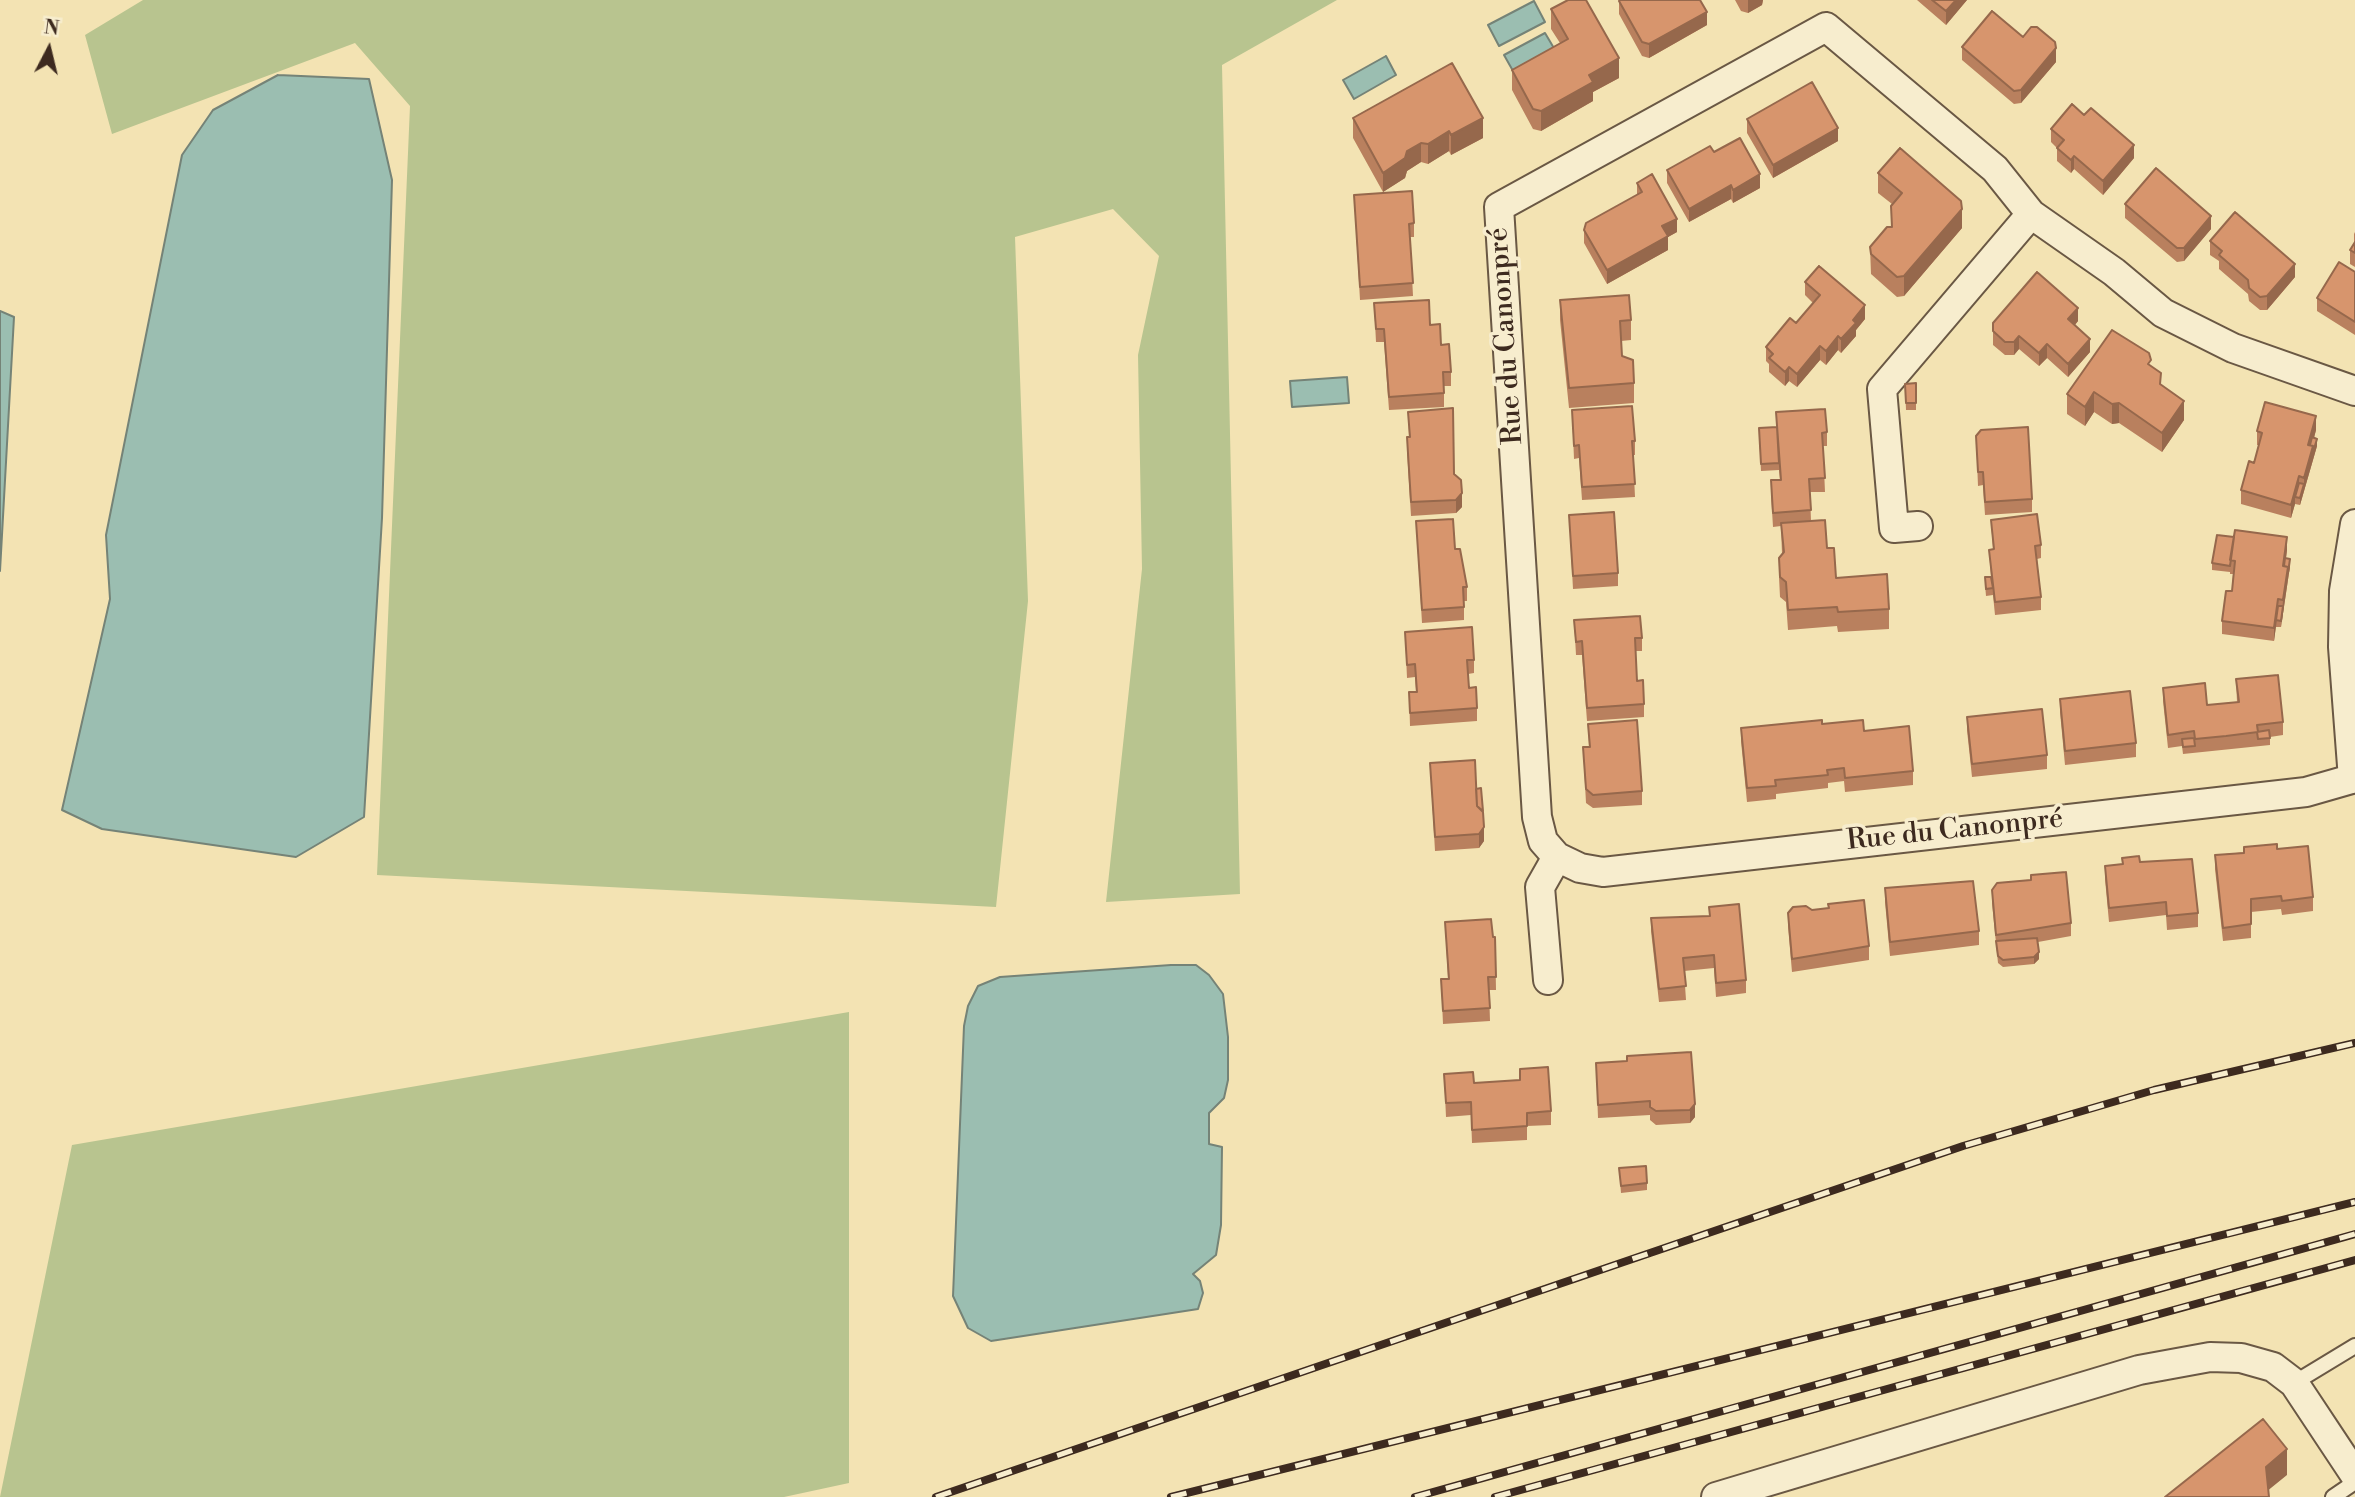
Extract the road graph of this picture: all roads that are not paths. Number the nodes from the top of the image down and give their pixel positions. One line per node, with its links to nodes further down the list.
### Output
1 (2031, 214): 2 (street, Rue du Canonpré); 4 (street); 6 (street, Rue du Canonpré)
2 (2355, 391)
3 (2355, 524): 5 (street)
4 (1918, 526)
5 (2354, 779): 6 (street, Rue du Canonpré)
6 (1557, 857): 7 (street)
7 (1548, 980)
8 (2355, 1346): 9 (lane)
9 (2294, 1383): 10 (street); 12 (street)
10 (2355, 1475)
11 (2355, 1482): 13 (lane)
12 (1716, 1497)
13 (2333, 1497)

